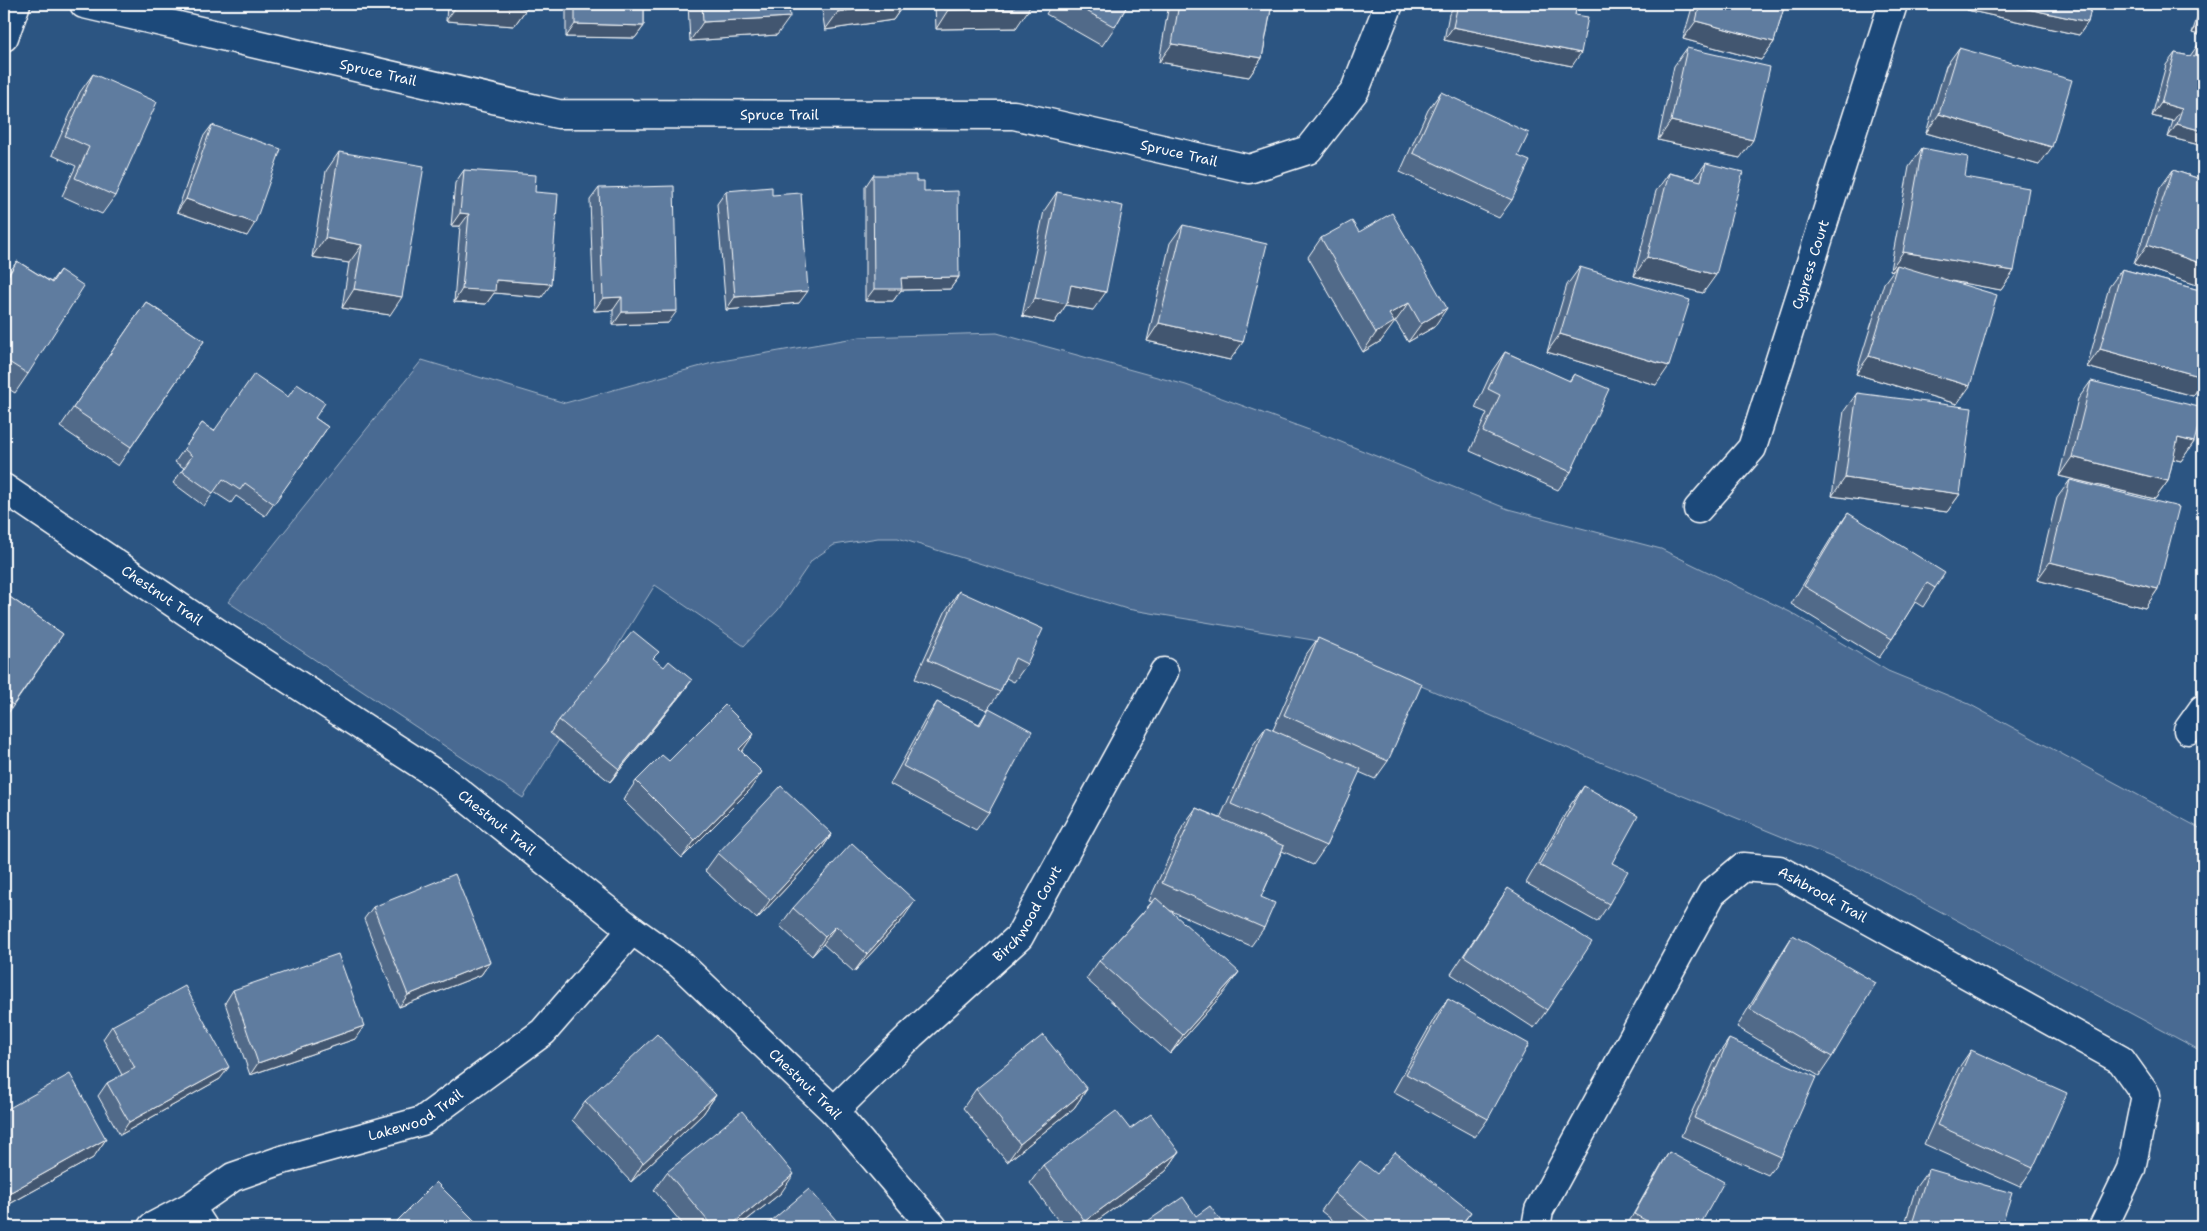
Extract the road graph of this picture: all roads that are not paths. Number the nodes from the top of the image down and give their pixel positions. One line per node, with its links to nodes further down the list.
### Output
1 (16, 4): 5 (street)
2 (84, 4): 3 (street, Spruce Trail)
3 (1389, 4)
4 (1893, 4): 7 (street, Cypress Court)
5 (4, 37)
6 (4, 488): 9 (street, Chestnut Trail)
7 (1698, 509)
8 (1164, 672): 10 (street, Birchwood Court)
9 (632, 930): 10 (street, Chestnut Trail); 11 (street, Lakewood Trail)
10 (834, 1111): 13 (street, Chestnut Trail)
11 (197, 1217): 12 (street, Lakewood Trail)
12 (152, 1227)
13 (933, 1227)
14 (1536, 1227): 15 (street, Ashbrook Trail)
15 (2103, 1227)

